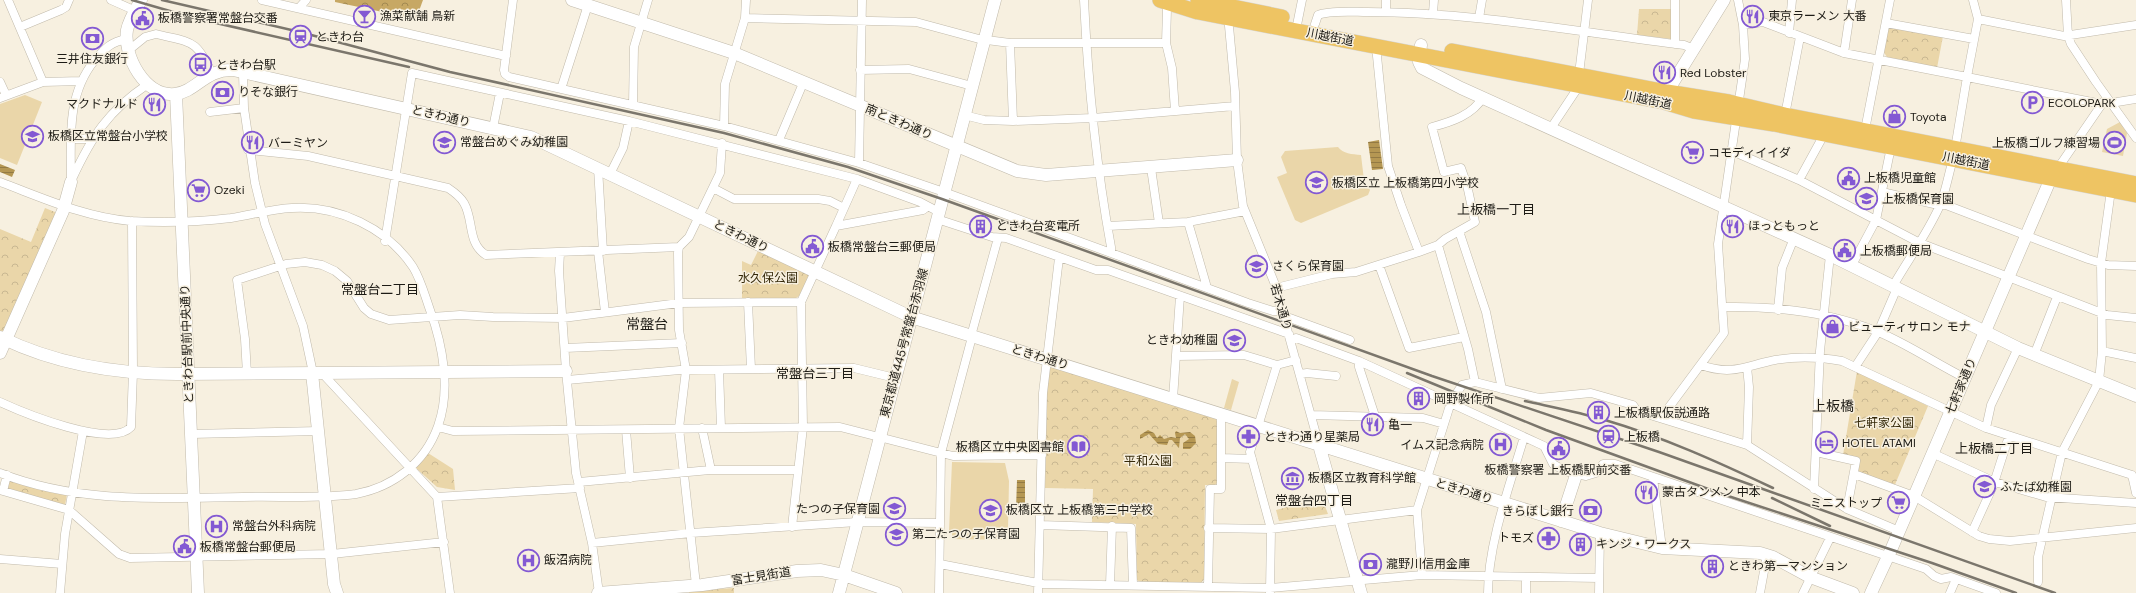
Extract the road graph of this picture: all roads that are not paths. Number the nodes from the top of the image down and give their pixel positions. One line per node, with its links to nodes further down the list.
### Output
1 (8, 0): 44 (street)
2 (68, 0): 44 (street)
3 (111, 0): 28 (street)
4 (306, 0): 30 (street)
5 (513, 0): 61 (street)
6 (572, 0): 29 (street, 南ときわ通り)
7 (648, 0): 38 (street)
8 (746, 0): 34 (street)
9 (862, 0): 37 (street)
10 (995, 0): 50 (street, 東京都道445号常盤台赤羽線)
11 (1084, 0): 52 (street)
12 (1198, 0): 31 (highway, 川越街道)
13 (1302, 0): 43 (street)
14 (1386, 0): 32 (street)
15 (1434, 0): 33 (street)
16 (1482, 0): 35 (street)
17 (1588, 0): 45 (street)
18 (1675, 0): 54 (street)
19 (1724, 0): 57 (street)
20 (1738, 0): 41 (street)
21 (1792, 0): 46 (street)
22 (1852, 0): 60 (street)
23 (1890, 0): 39 (street)
24 (1973, 0): 36 (street)
25 (2066, 0): 47 (street)
26 (267, 1): 30 (street)
27 (1165, 2): 31 (highway, 川越街道); 53 (street)
28 (139, 5): 55 (street)
29 (588, 5): 38 (street, 南ときわ通り); 74 (street)
30 (299, 8): 61 (street)
31 (1227, 8): 43 (highway, 川越街道); 85 (street, 若木通り)
32 (1386, 12): 33 (street); 40 (street)
33 (1433, 13): 35 (street)
34 (745, 18): 37 (street); 59 (street)
35 (1479, 18): 45 (street)
36 (1978, 19): 47 (street); 49 (street)
37 (862, 21): 50 (street); 63 (street)
38 (641, 22): 59 (street, 南ときわ通り); 83 (street)
39 (1886, 23): 49 (street); 62 (street)
40 (1314, 24): 43 (highway, 川越街道); 58 (highway, 川越街道)
41 (1743, 25): 46 (street); 89 (street)
42 (2136, 25): 47 (street)
43 (1297, 26): 56 (highway, 川越街道)
44 (20, 27): 70 (street)
45 (1584, 32): 54 (street); 67 (street)
46 (1789, 33): 48 (street)
47 (2068, 36): 81 (street)
48 (1800, 37): 60 (street); 92 (street)
49 (1974, 39): 66 (street)
50 (984, 40): 51 (street); 73 (street, 東京都道445号常盤台赤羽線)
51 (1010, 43): 52 (street); 95 (street)
52 (1086, 43): 53 (street); 93 (street)
53 (1166, 43): 88 (street)
54 (1675, 44): 57 (street)
55 (128, 45): 65 (street); 68 (street); 72 (street)
56 (1376, 46): 58 (highway, 川越街道); 155 (street)
57 (1694, 49): 79 (street)
58 (1420, 50): 67 (highway, 川越街道); 78 (street)
59 (734, 52): 71 (street, 南ときわ通り); 96 (street)
60 (1844, 53): 62 (street)
61 (506, 56): 74 (street)
62 (1879, 60): 66 (street); 99 (street)
63 (860, 70): 73 (street); 84 (street)
64 (243, 73): 65 (street, ときわ通り); 86 (street); 87 (street, ときわ通り)
65 (212, 74): 76 (street)
66 (1967, 77): 82 (street); 110 (street)
67 (1579, 80): 79 (highway, 川越街道); 98 (street)
68 (81, 81): 70 (street); 103 (street)
69 (0, 82): 77 (street)
70 (43, 82): 77 (street)
71 (804, 82): 84 (street, 南ときわ通り); 104 (street)
72 (148, 84): 76 (street); 102 (street)
73 (972, 86): 91 (street, 東京都道445号常盤台赤羽線)
74 (561, 90): 83 (street)
75 (500, 92): 87 (street); 94 (street); 97 (street)
76 (176, 94): 142 (street, ときわ台駅前中央通り)
77 (3, 96)
78 (1483, 97): 98 (street); 146 (street)
79 (1665, 97): 89 (highway, 川越街道)
80 (2136, 99): 81 (street)
81 (2109, 100): 82 (street); 101 (street)
82 (2102, 104): 116 (street)
83 (633, 105): 96 (street)
84 (859, 105): 106 (street, 南ときわ通り); 112 (street)
85 (1235, 106): 88 (street); 111 (street, 若木通り)
86 (244, 108): 90 (street); 108 (street)
87 (406, 108): 97 (street, ときわ通り); 118 (street)
88 (1175, 111): 93 (street)
89 (1736, 111): 92 (highway, 川越街道); 100 (highway, 川越街道); 109 (street)
90 (210, 112)
91 (964, 115): 95 (street); 106 (street, 東京都道445号常盤台赤羽線)
92 (1785, 115): 99 (highway, 川越街道)
93 (1093, 118): 95 (street); 115 (street)
94 (629, 121): 105 (street); 117 (street)
95 (1013, 121)
96 (724, 126): 104 (street)
97 (493, 128): 113 (street, ときわ通り)
98 (1551, 128): 132 (street)
99 (1864, 130): 110 (highway, 川越街道)
100 (1823, 134): 107 (highway, 川越街道); 120 (street)
101 (2136, 138)
102 (92, 139): 103 (street); 122 (street)
103 (71, 140): 122 (street)
104 (780, 140): 112 (street)
105 (722, 143): 119 (street); 125 (street)
106 (956, 146): 115 (street, 南ときわ通り); 127 (street, 東京都道445号常盤台赤羽線)
107 (1891, 147): 110 (highway, 川越街道); 128 (street)
108 (248, 150): 118 (street); 136 (street)
109 (1732, 151): 120 (street); 132 (street)
110 (1954, 154): 116 (highway, 川越街道); 130 (street)
111 (1237, 160): 114 (street, 南ときわ通り); 135 (street, 若木通り)
112 (859, 164): 127 (street)
113 (598, 168): 117 (street, ときわ通り); 154 (street)
114 (1151, 168): 115 (street, 南ときわ通り); 143 (street)
115 (1098, 172): 145 (street)
116 (2055, 173): 123 (highway, 川越街道); 126 (highway, 川越街道); 147 (street, 七軒家通り)
117 (610, 174): 138 (street, ときわ通り)
118 (396, 177): 150 (street); 156 (street)
119 (857, 179): 131 (street); 133 (street)
120 (1799, 180): 139 (street)
121 (0, 182): 134 (street)
122 (71, 182): 134 (street)
123 (2136, 184)
124 (0, 186): 134 (street)
125 (713, 188): 133 (street); 138 (street)
126 (2111, 190): 129 (highway, 川越街道); 160 (street)
127 (944, 192): 137 (street, 東京都道445号常盤台赤羽線); 157 (street)
128 (1882, 192): 130 (street); 139 (street)
129 (2136, 195)
130 (1940, 204): 147 (street); 151 (street)
131 (927, 207): 137 (street); 144 (street)
132 (1723, 207): 149 (street); 175 (street)
133 (844, 208): 144 (street)
134 (63, 209): 141 (street); 190 (street)
135 (1245, 211): 140 (street); 169 (street, 若木通り)
136 (263, 215): 142 (street); 150 (street); 163 (street)
137 (938, 215): 148 (street); 182 (street, 東京都道445号常盤台赤羽線)
138 (699, 216): 153 (street); 165 (street, ときわ通り)
139 (1876, 220): 151 (street); 162 (street)
140 (1188, 222): 143 (street); 167 (street)
141 (132, 223): 142 (street); 213 (street)
142 (182, 223): 215 (street, ときわ台駅前中央通り)
143 (1159, 223): 145 (street)
144 (836, 226): 165 (street)
145 (1108, 226): 157 (street)
146 (1459, 231): 152 (street); 224 (street)
147 (2027, 235): 160 (street); 166 (street, 七軒家通り)
148 (998, 238): 159 (street); 187 (street)
149 (1794, 238): 158 (street); 176 (street)
150 (385, 239): 180 (street)
151 (1920, 243): 166 (street); 168 (street)
152 (1438, 245): 155 (street); 189 (street)
153 (679, 247): 154 (street); 174 (street)
154 (600, 251): 156 (street); 177 (street)
155 (1419, 252): 161 (street)
156 (560, 253): 183 (street)
157 (1111, 253): 167 (street)
158 (1830, 255): 162 (street); 181 (street)
159 (1059, 258): 170 (street); 201 (street)
160 (2101, 263): 164 (street); 178 (street)
161 (1379, 265): 169 (street); 189 (street)
162 (1852, 265): 168 (street)
163 (281, 266): 180 (street); 214 (street); 216 (street)
164 (2136, 266)
165 (814, 271): 173 (street); 182 (street, ときわ通り)
166 (2007, 278): 171 (street); 186 (street, 七軒家通り)
167 (1206, 287): 179 (street)
168 (1895, 287): 185 (street); 186 (street)
169 (1276, 288): 179 (street, 若木通り)
170 (1180, 296): 188 (street); 198 (street)
171 (2057, 297): 178 (street); 197 (street)
172 (748, 302): 173 (street); 174 (street); 208 (street)
173 (801, 302): 209 (street)
174 (679, 303): 177 (street); 192 (street)
175 (1724, 307): 176 (street); 205 (street)
176 (1778, 310): 181 (street)
177 (605, 312): 183 (street)
178 (2101, 313): 184 (street); 195 (street)
179 (1283, 314): 188 (street, 若木通り); 191 (street)
180 (431, 316): 183 (street); 212 (street)
181 (1823, 316): 185 (street); 199 (street)
182 (911, 317): 187 (street, ときわ通り); 220 (street, 東京都道445号常盤台赤羽線)
183 (563, 318): 193 (street)
184 (2136, 318)
185 (1878, 332): 206 (street); 221 (street)
186 (1984, 332): 194 (street); 221 (street, 七軒家通り)
187 (972, 336): 201 (street, ときわ通り); 254 (street)
188 (1289, 337): 202 (street, 若木通り); 203 (street)
189 (1464, 337): 223 (street)
190 (3, 338): 196 (street); 213 (street)
191 (1350, 340)
192 (682, 343): 193 (street); 210 (street)
193 (565, 348): 218 (street)
194 (2018, 348): 197 (street); 241 (street)
195 (2102, 351): 200 (street); 222 (street)
196 (0, 354)
197 (2034, 355): 222 (street)
198 (1176, 356): 204 (street); 226 (street)
199 (1820, 357): 206 (street); 207 (street); 252 (street)
200 (2136, 358)
201 (1047, 359): 226 (street, ときわ通り); 256 (street)
202 (1296, 360): 204 (street); 217 (street, 若木通り)
203 (1359, 361): 228 (street); 232 (street)
204 (1277, 365): 235 (street)
205 (1701, 365): 207 (street); 233 (street)
206 (1855, 367): 229 (street)
207 (1747, 368): 251 (street)
208 (751, 369): 209 (street); 211 (street)
209 (802, 369): 220 (street); 237 (street)
210 (686, 370): 211 (street); 218 (street); 238 (street)
211 (719, 370): 240 (street)
212 (442, 371): 214 (street); 218 (street); 236 (street); 259 (street)
213 (133, 372): 215 (street); 244 (street)
214 (315, 373): 216 (street); 245 (street); 259 (street)
215 (188, 374): 216 (street); 246 (street, ときわ台駅前中央通り)
216 (247, 374)
217 (1300, 374): 219 (street); 231 (street, 若木通り)
218 (567, 375): 242 (street)
219 (1336, 376)
220 (894, 378): 248 (street, 東京都道445号常盤台赤羽線)
221 (1965, 378): 229 (street, 七軒家通り)
222 (2099, 381): 225 (street); 253 (street)
223 (1474, 382): 224 (street); 228 (street)
224 (1502, 389): 233 (street)
225 (2136, 396)
226 (1173, 399): 230 (street, ときわ通り)
227 (0, 402): 244 (street)
228 (1451, 402): 234 (street); 249 (street)
229 (1950, 411): 241 (street); 255 (street, 七軒家通り)
230 (1221, 414): 235 (street, ときわ通り); 257 (street)
231 (1311, 415): 232 (street); 250 (street, 若木通り)
232 (1375, 416): 234 (street)
233 (1661, 418): 251 (street)
234 (1444, 424): 270 (street)
235 (1258, 426): 250 (street, ときわ通り); 258 (street)
236 (438, 427): 242 (street); 259 (street)
237 (803, 427): 240 (street); 248 (street); 262 (street)
238 (680, 428): 239 (street); 243 (street); 263 (street)
239 (702, 428): 240 (street); 261 (street)
240 (721, 428)
241 (1986, 428): 247 (street)
242 (572, 430): 243 (street); 272 (street)
243 (626, 430): 268 (street)
244 (83, 431): 274 (street)
245 (319, 431): 246 (street); 276 (street)
246 (191, 434): 277 (street, ときわ台駅前中央通り)
247 (2009, 436): 253 (street); 271 (street)
248 (880, 437): 254 (street); 288 (street, 東京都道445号常盤台赤羽線)
249 (1524, 437): 267 (street); 281 (street)
250 (1319, 445): 270 (street, ときわ通り); 286 (street, 若木通り)
251 (1747, 445): 273 (street)
252 (1816, 452): 266 (street); 273 (street)
253 (2062, 452): 264 (street); 280 (street)
254 (941, 453): 256 (street); 289 (street)
255 (1932, 453): 271 (street); 278 (street, 七軒家通り)
256 (1042, 455): 290 (street)
257 (1221, 458): 258 (street); 293 (street)
258 (1252, 459): 295 (street)
259 (410, 467): 276 (street); 279 (street)
260 (0, 468): 274 (street)
261 (711, 470): 262 (street); 263 (street)
262 (798, 470): 292 (street)
263 (684, 472): 268 (street); 298 (street)
264 (2134, 473): 275 (street)
265 (4, 474): 274 (street); 284 (street)
266 (1854, 474): 278 (street); 283 (street)
267 (1576, 475): 269 (street); 287 (street)
268 (630, 478): 272 (street)
269 (1652, 478): 300 (street); 304 (street)
270 (1426, 479): 281 (street, ときわ通り); 285 (street)
271 (1995, 482): 280 (street); 297 (street)
272 (579, 485): 279 (street); 303 (street)
273 (1814, 489): 283 (street)
274 (73, 491): 277 (street); 284 (street)
275 (2136, 493)
276 (326, 494): 277 (street); 305 (street)
277 (193, 496): 307 (street, ときわ台駅前中央通り)
278 (1914, 496): 296 (street, 七軒家通り); 297 (street)
279 (437, 497): 302 (street)
280 (2051, 498): 282 (street); 301 (street)
281 (1504, 503): 287 (street, ときわ通り); 314 (street)
282 (2136, 503)
283 (1847, 509): 296 (street)
284 (69, 510): 307 (street); 310 (street)
285 (1417, 510): 286 (street); 313 (street)
286 (1340, 519): 295 (street); 319 (street, 若木通り)
287 (1561, 521): 299 (street, ときわ通り)
288 (857, 522): 289 (street); 292 (street); 312 (street, 東京都道445号常盤台赤羽線)
289 (939, 523): 311 (street)
290 (1040, 525): 291 (street); 321 (street)
291 (1112, 526): 323 (street); 324 (street)
292 (792, 527): 298 (street)
293 (1208, 528): 295 (street); 325 (street)
294 (2136, 528): 301 (street)
295 (1271, 529): 327 (street)
296 (1899, 531): 308 (street, 七軒家通り)
297 (1972, 532): 301 (street)
298 (691, 533): 303 (street); 322 (street)
299 (1600, 533): 304 (street, ときわ通り); 317 (street)
300 (1830, 538): 308 (street); 315 (street)
301 (2042, 538): 320 (street)
302 (444, 542): 305 (street); 331 (street)
303 (592, 543): 332 (street)
304 (1662, 548): 306 (street, ときわ通り)
305 (332, 554): 307 (street); 330 (street)
306 (1767, 555): 315 (street, ときわ通り); 341 (street)
307 (196, 557): 329 (street, ときわ台駅前中央通り)
308 (1888, 557): 318 (street); 344 (street, 七軒家通り)
309 (0, 559): 310 (street)
310 (62, 564): 328 (street)
311 (940, 564): 321 (street); 335 (street)
312 (844, 575): 322 (street, 富士見街道); 333 (street, 東京都道445号常盤台赤羽線); 334 (street, 富士見街道)
313 (1422, 575): 314 (street); 319 (street)
314 (1488, 576): 316 (street); 338 (street)
315 (1810, 577): 342 (street); 343 (street, ときわ通り)
316 (1526, 578): 317 (street); 339 (street)
317 (1599, 578): 340 (street)
318 (1956, 579): 345 (street); 346 (street)
319 (1357, 581): 327 (street); 337 (street, 若木通り)
320 (2038, 582)
321 (1039, 583): 323 (street); 336 (street)
322 (696, 585): 332 (street, 富士見街道)
323 (1110, 585): 324 (street)
324 (1133, 586): 326 (street)
325 (1208, 587): 326 (street); 327 (street)
326 (1160, 590)
327 (1270, 590)
328 (60, 593)
329 (198, 593)
330 (337, 593)
331 (450, 593)
332 (598, 593)
333 (839, 593)
334 (896, 593)
335 (939, 593)
336 (1038, 593)
337 (1361, 593)
338 (1488, 593)
339 (1526, 593)
340 (1599, 593)
341 (1760, 593)
342 (1802, 593)
343 (1853, 593)
344 (1871, 593)
345 (1950, 593)
346 (1996, 593)

